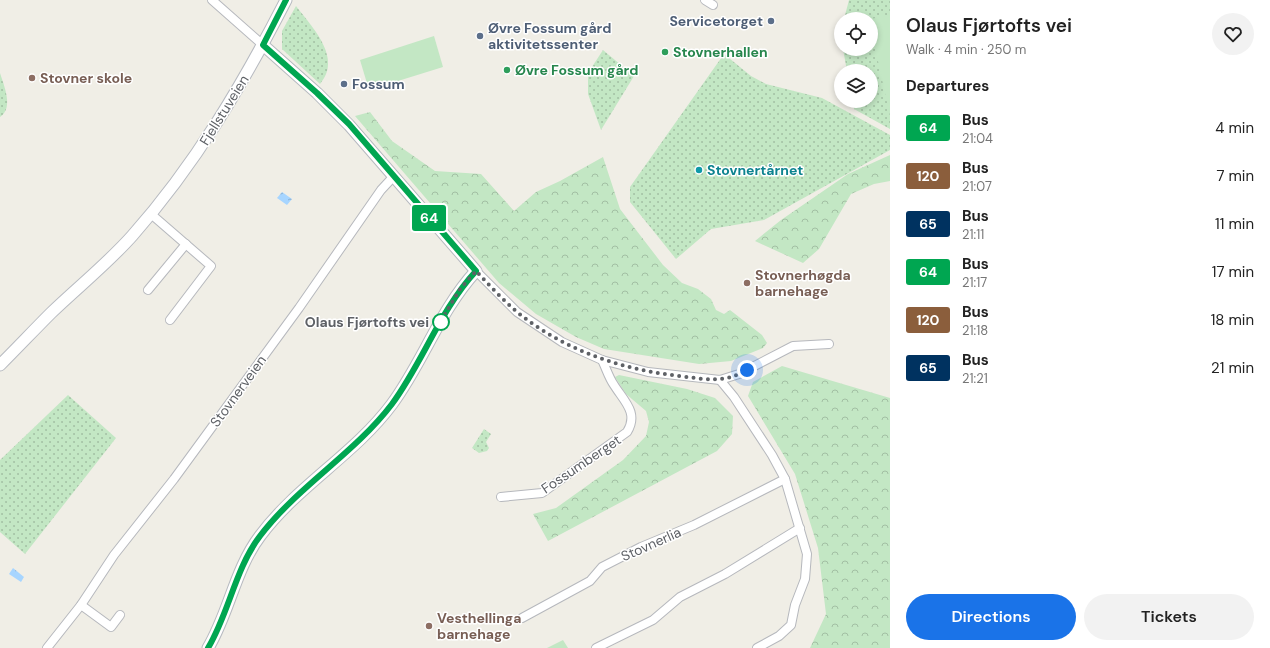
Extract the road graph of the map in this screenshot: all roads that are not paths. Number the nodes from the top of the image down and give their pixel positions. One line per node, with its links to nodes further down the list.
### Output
1 (212, 0): 5 (street)
2 (286, 0): 5 (street, Fjellstuveien)
3 (705, 0): 4 (street)
4 (713, 5)
5 (263, 45): 6 (street); 7 (street, Fjellstuveien)
6 (394, 176): 9 (street); 19 (street, Stovnerveien)
7 (151, 214): 8 (street); 14 (street, Fjellstuveien)
8 (186, 244): 10 (street); 11 (street)
9 (476, 271): 13 (street); 23 (street)
10 (148, 290)
11 (170, 320)
12 (830, 344): 15 (street)
13 (602, 360): 15 (street); 17 (street, Fossumberget)
14 (0, 365)
15 (720, 380): 16 (street)
16 (785, 479): 18 (street); 21 (street, Stovnerlia)
17 (501, 498)
18 (800, 528): 24 (street); 25 (street)
19 (81, 606): 20 (street); 22 (street, Stovnerveien)
20 (120, 615)
21 (522, 618)
22 (47, 648)
23 (208, 648)
24 (596, 648)
25 (757, 648)

